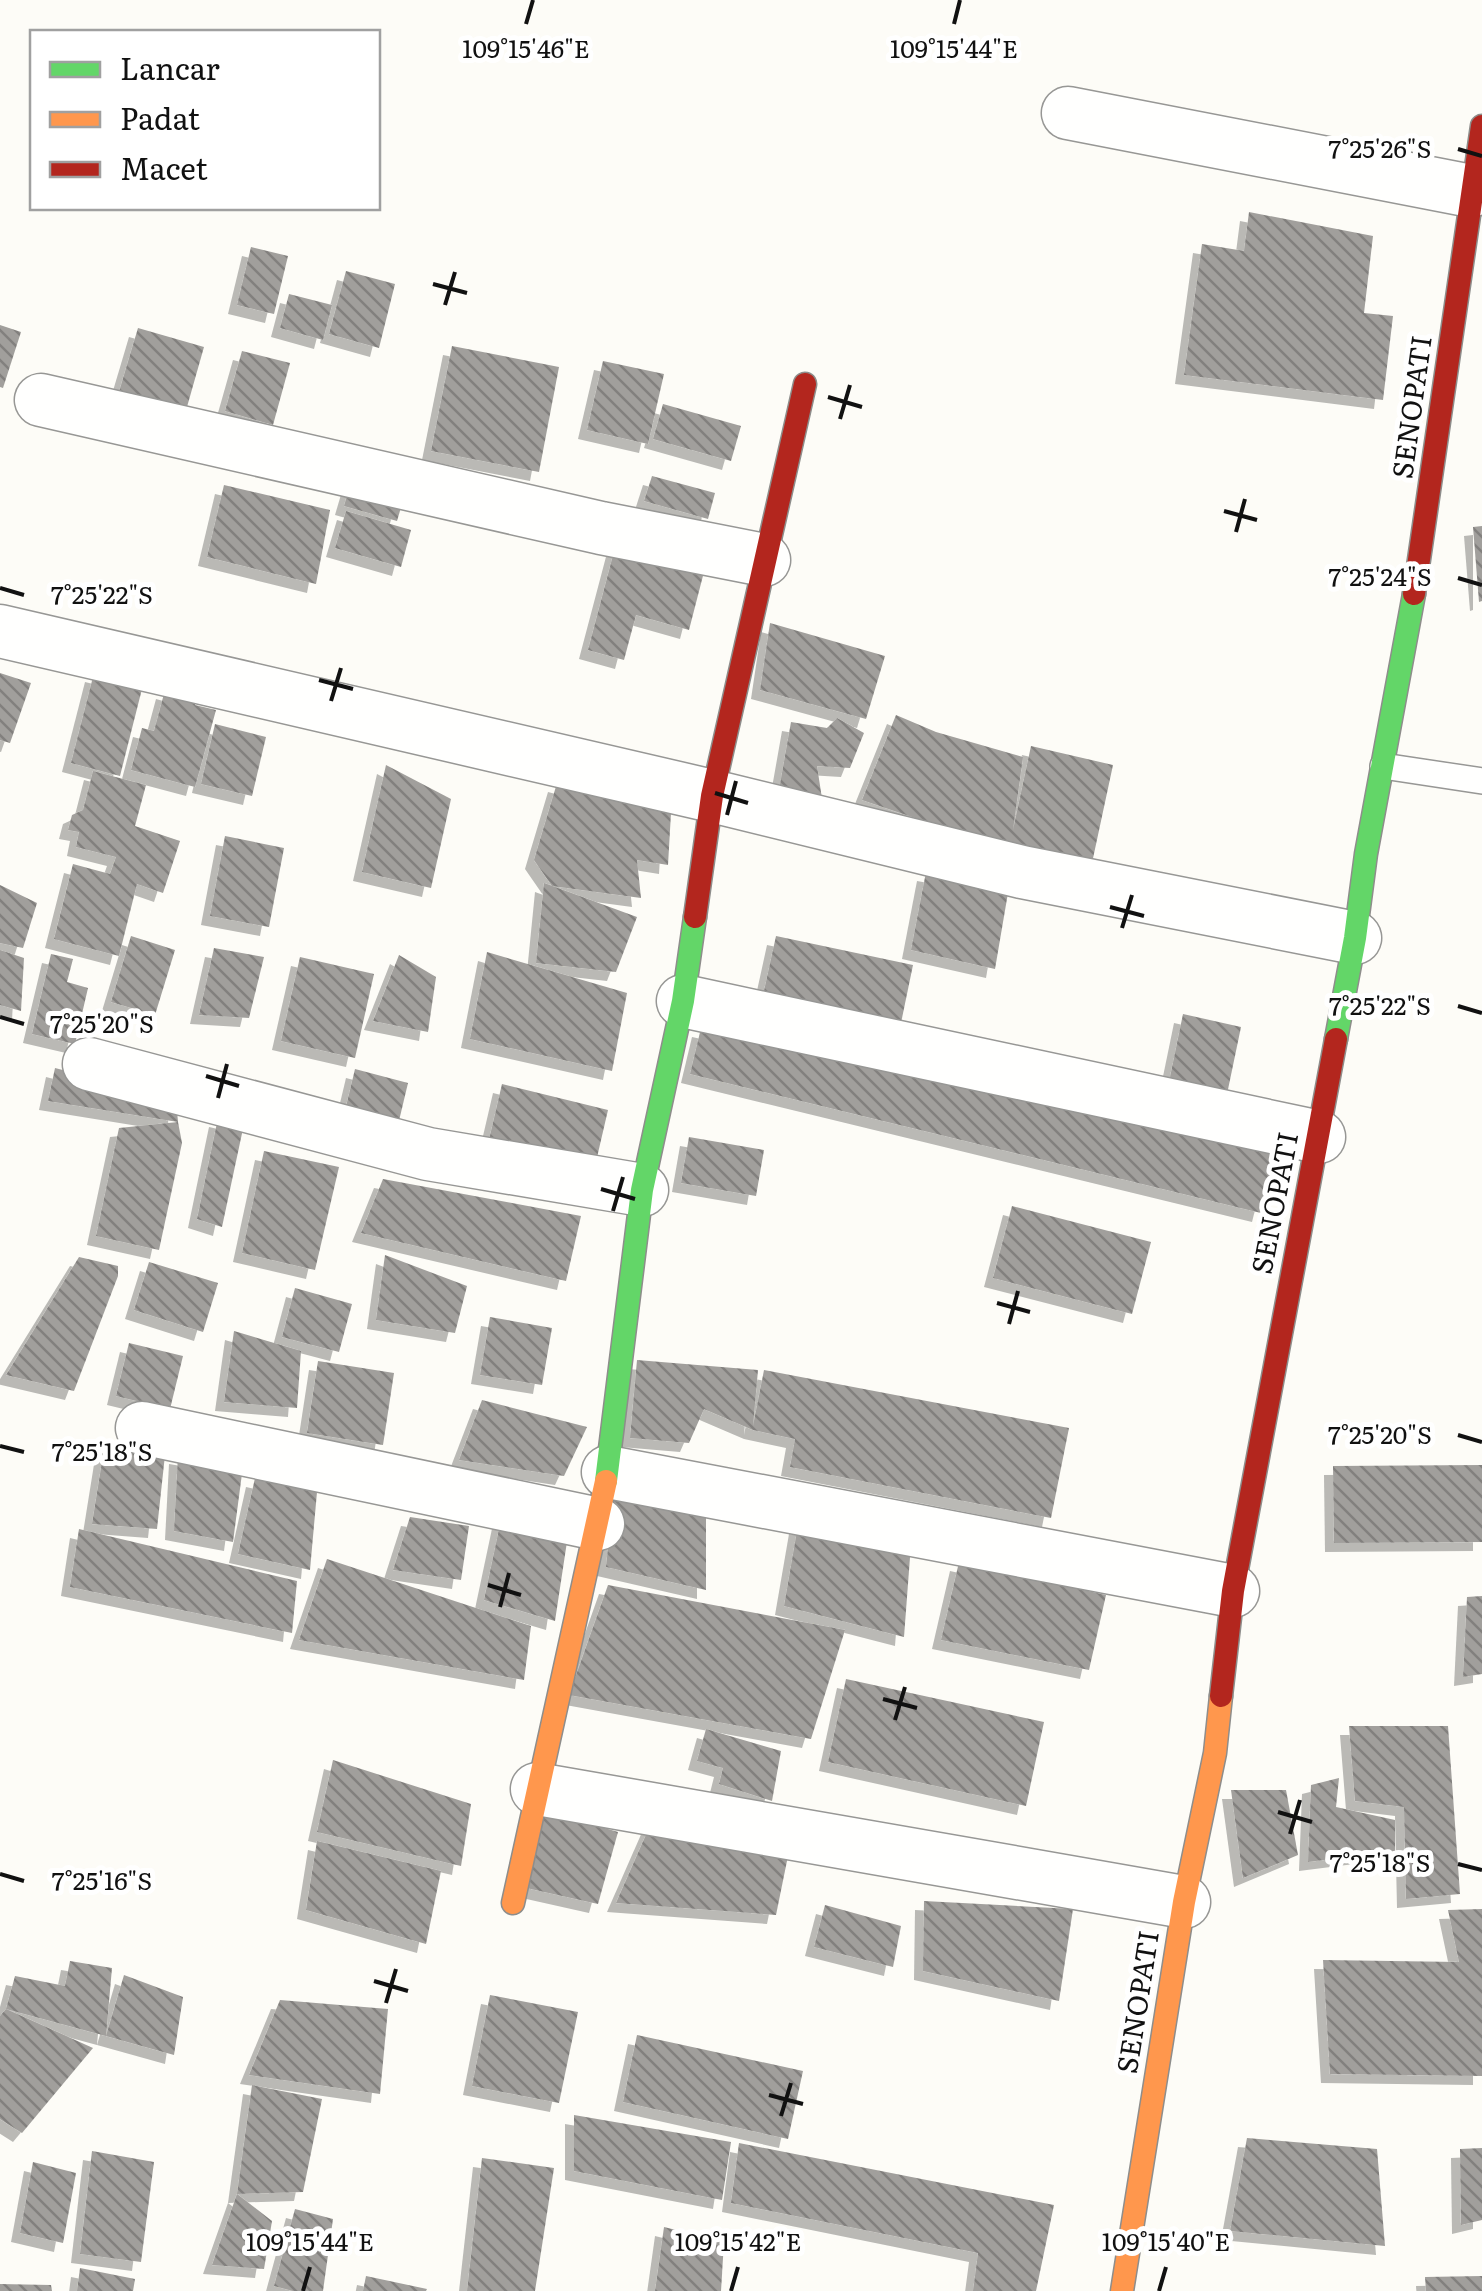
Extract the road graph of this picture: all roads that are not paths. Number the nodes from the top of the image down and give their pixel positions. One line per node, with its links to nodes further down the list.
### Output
1 (1068, 113): 3 (street)
2 (1482, 126): 3 (street, SENOPATI)
3 (1471, 191): 8 (street, SENOPATI)
4 (805, 384): 6 (street)
5 (41, 400): 6 (street)
6 (764, 560): 10 (street)
7 (0, 631): 10 (street)
8 (1383, 766): 9 (lane); 11 (street, SENOPATI)
9 (1482, 782)
10 (712, 796): 11 (street); 12 (street)
11 (1355, 938): 14 (street, SENOPATI)
12 (683, 1002): 14 (street); 15 (street)
13 (89, 1064): 15 (street)
14 (1318, 1137): 19 (street, SENOPATI)
15 (642, 1190): 17 (street)
16 (142, 1428): 18 (street)
17 (608, 1472): 18 (street); 19 (street)
18 (598, 1524): 20 (street)
19 (1233, 1590): 21 (street, SENOPATI)
20 (537, 1789): 21 (street); 22 (street)
21 (1184, 1902): 23 (street, SENOPATI)
22 (513, 1904)
23 (1122, 2291)

